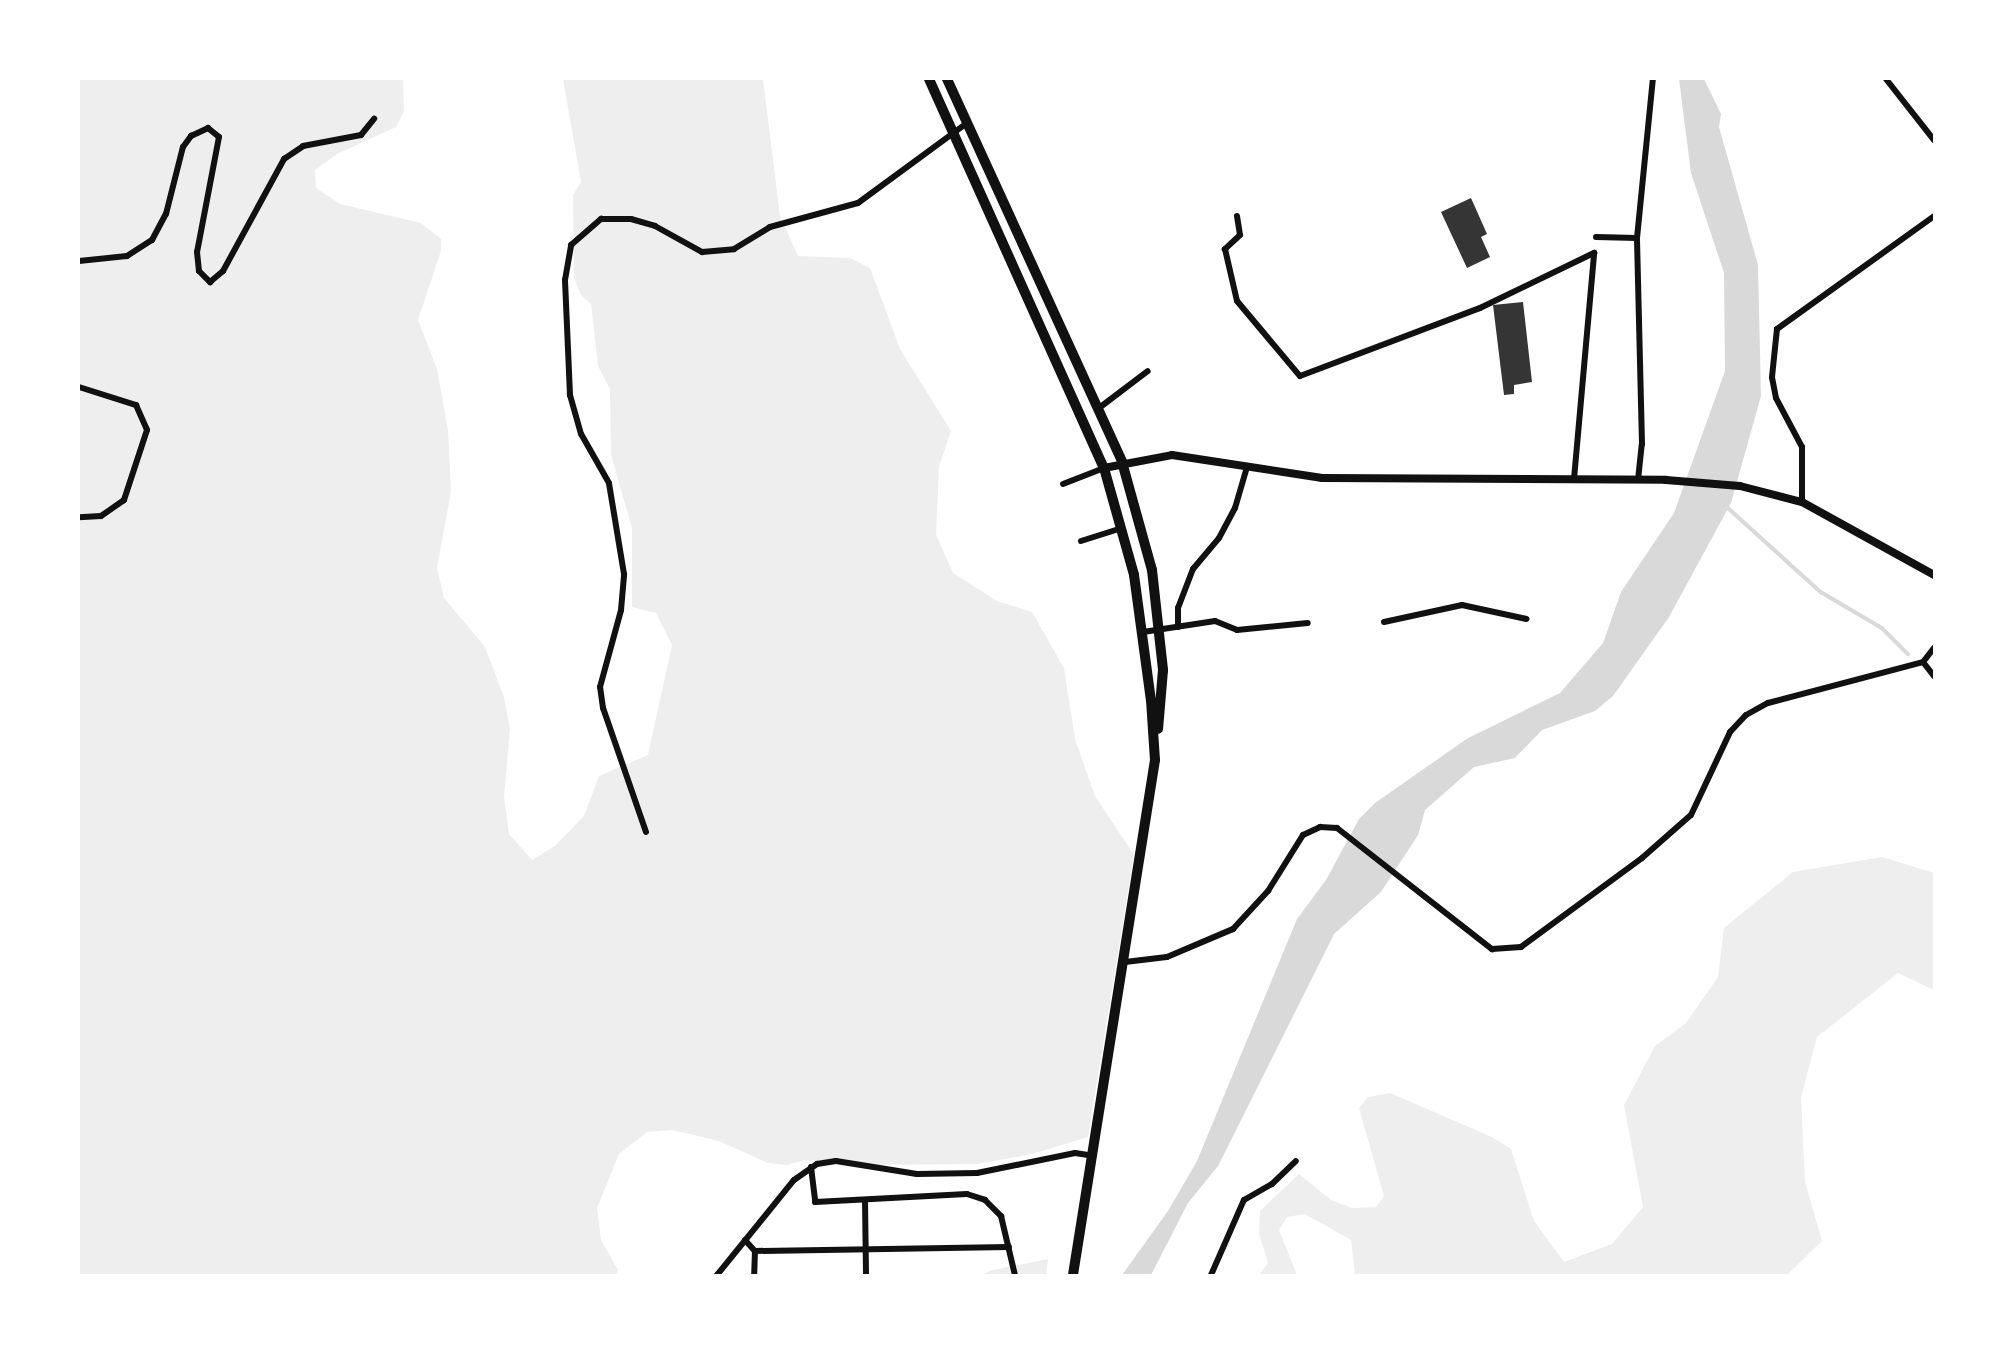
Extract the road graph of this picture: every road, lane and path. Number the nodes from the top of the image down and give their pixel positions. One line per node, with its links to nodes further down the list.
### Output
1 (929, 79): 7 (highway)
2 (947, 79): 6 (highway)
3 (1653, 79): 12 (street)
4 (1886, 79): 8 (street)
5 (374, 119): 13 (street)
6 (967, 124): 7 (street); 16 (highway)
7 (955, 130): 19 (highway); 38 (street)
8 (1934, 140)
9 (1237, 216): 20 (street)
10 (1934, 216): 23 (street)
11 (1596, 237): 12 (street)
12 (1637, 238): 21 (street)
13 (79, 261)
14 (1148, 371): 16 (street)
15 (79, 387): 24 (street)
16 (1099, 408): 17 (highway)
17 (1122, 462): 18 (street); 19 (street); 32 (highway)
18 (1247, 467): 20 (street); 31 (street)
19 (1104, 468): 22 (street); 25 (highway)
20 (1574, 479): 21 (street)
21 (1638, 480): 23 (street)
22 (1063, 484)
23 (1802, 502): 27 (street)
24 (79, 517)
25 (1124, 528): 26 (street); 33 (highway)
26 (1081, 541)
27 (1934, 575)
28 (1527, 619): 29 (street)
29 (1384, 622)
30 (1308, 623): 31 (street)
31 (1178, 627): 32 (street)
32 (1160, 628): 33 (street); 37 (highway)
33 (1143, 632): 37 (highway)
34 (1934, 648): 35 (street)
35 (1923, 662): 36 (street); 39 (street)
36 (1934, 676)
37 (1156, 740): 39 (highway)
38 (646, 832)
39 (1125, 962): 40 (highway)
40 (1093, 1156): 42 (street); 52 (highway)
41 (1296, 1161): 53 (street)
42 (811, 1167): 43 (street); 44 (street)
43 (865, 1201): 45 (street); 46 (street)
44 (746, 1240): 47 (street); 48 (street)
45 (1009, 1247): 46 (street); 51 (street)
46 (866, 1250): 47 (street); 50 (street)
47 (755, 1251): 49 (street)
48 (717, 1275)
49 (754, 1275)
50 (866, 1275)
51 (1015, 1275)
52 (1073, 1275)
53 (1210, 1275)

